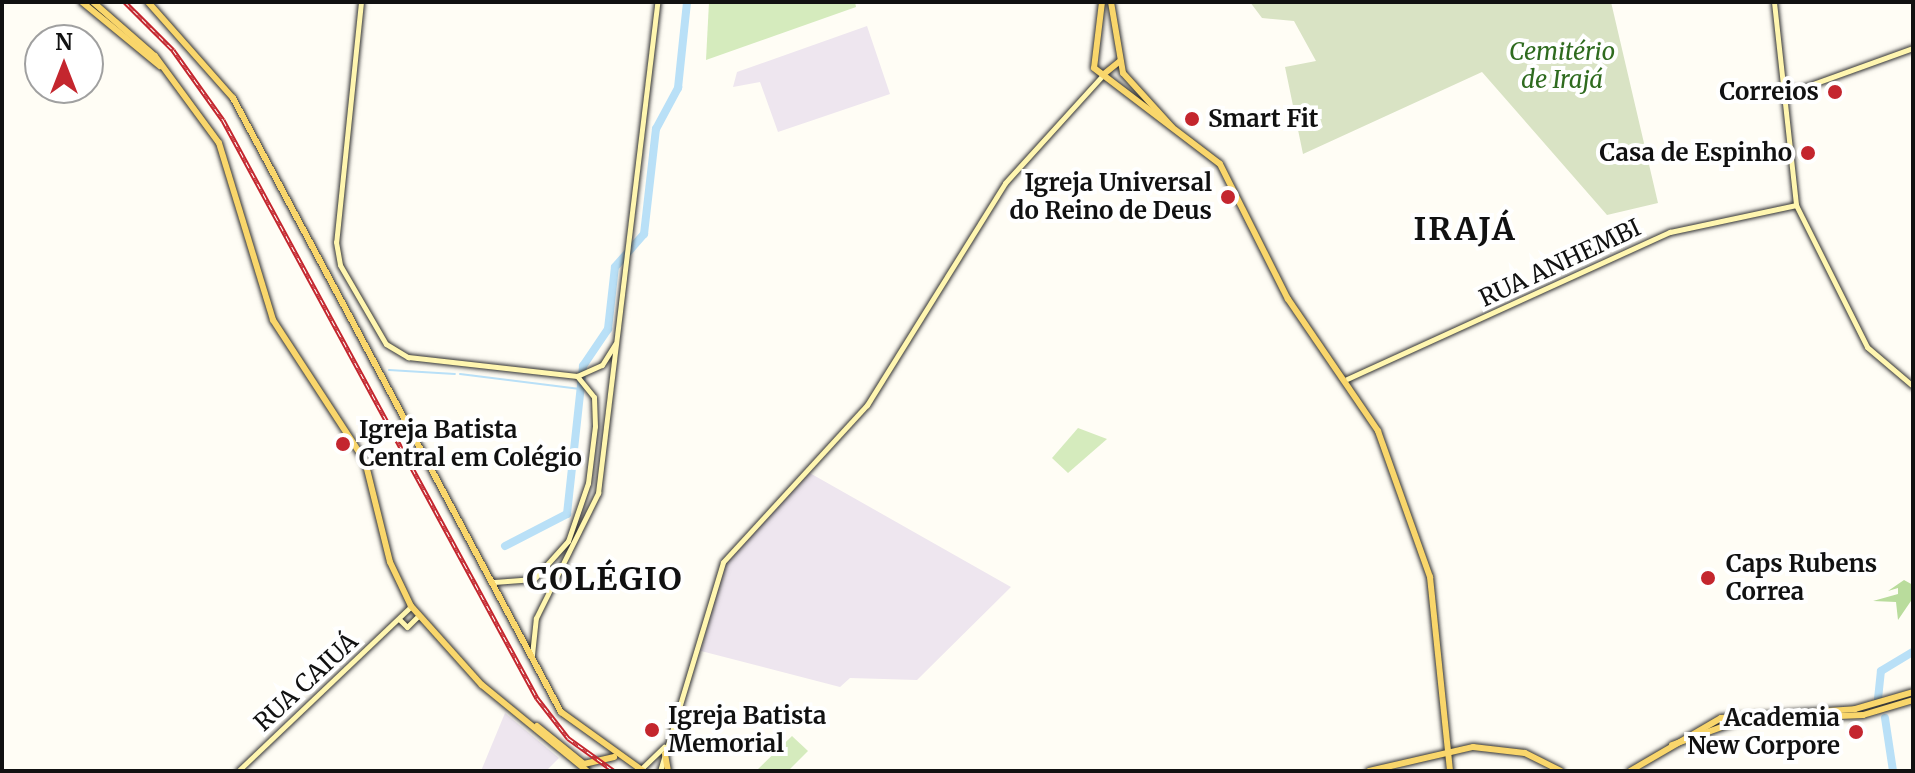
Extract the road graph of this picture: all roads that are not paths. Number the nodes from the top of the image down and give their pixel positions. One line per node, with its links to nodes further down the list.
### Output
1 (82, 2): 11 (main road)
2 (93, 2): 11 (main road)
3 (148, 2): 28 (main road)
4 (361, 2): 21 (street)
5 (657, 2): 20 (street)
6 (1102, 2): 12 (main road)
7 (1111, 2): 10 (main road)
8 (1774, 2): 15 (street)
9 (1913, 48): 15 (street)
10 (1120, 61): 13 (main road); 17 (main road)
11 (164, 68): 29 (main road)
12 (1094, 68): 13 (main road); 14 (street)
13 (1104, 74): 14 (street); 16 (main road)
14 (1088, 85): 38 (street)
15 (1781, 88): 19 (street)
16 (1143, 107): 17 (main road); 18 (main road)
17 (1156, 109): 18 (main road)
18 (1172, 127): 22 (main road)
19 (1796, 205): 22 (street, RUA ANHEMBI); 23 (street)
20 (618, 336): 21 (street); 25 (street)
21 (582, 377): 24 (street)
22 (1347, 379): 37 (main road)
23 (1913, 386)
24 (589, 477): 25 (street); 26 (street)
25 (601, 478): 27 (street)
26 (584, 498): 27 (street); 28 (street)
27 (595, 501): 32 (street)
28 (494, 582): 32 (main road)
29 (411, 606): 30 (main road); 31 (street, RUA CAIUÁ)
30 (418, 616): 31 (street); 35 (main road)
31 (399, 619): 47 (street, RUA CAIUÁ)
32 (532, 656): 36 (main road)
33 (1913, 692): 40 (main road)
34 (1913, 700): 40 (main road)
35 (527, 721): 45 (main road); 48 (main road)
36 (586, 736): 43 (main road); 45 (main road)
37 (1445, 737): 39 (main road); 41 (main road)
38 (669, 739): 42 (street); 46 (street)
39 (1447, 749): 41 (main road); 44 (main road); 53 (main road)
40 (1660, 750): 54 (main road)
41 (1433, 753): 44 (main road); 51 (main road)
42 (665, 754): 49 (street); 50 (main road)
43 (618, 758): 45 (main road); 46 (main road)
44 (1449, 762): 52 (main road)
45 (598, 767)
46 (641, 770)
47 (238, 771)
48 (587, 771)
49 (660, 771)
50 (668, 771)
51 (1369, 771)
52 (1450, 771)
53 (1561, 771)
54 (1630, 771)

